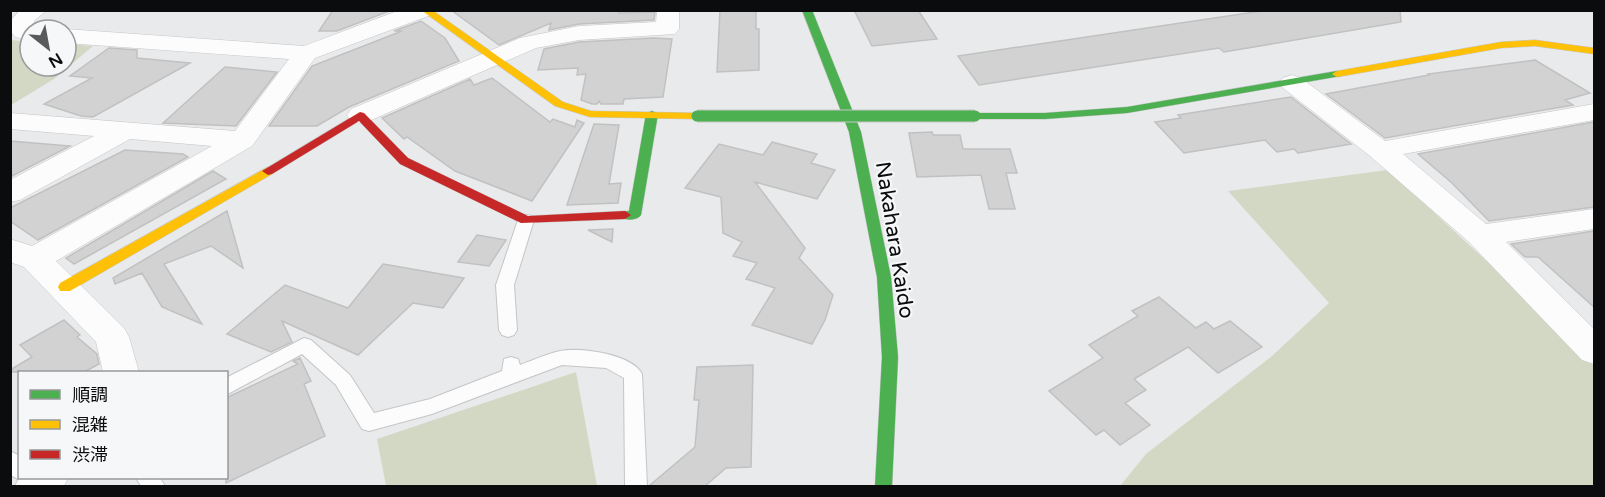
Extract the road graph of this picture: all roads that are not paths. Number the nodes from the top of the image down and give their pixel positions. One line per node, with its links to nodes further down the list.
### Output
1 (424, 10): 6 (street); 7 (street)
2 (668, 10): 7 (street)
3 (807, 10): 27 (street, Nakahara Kaido)
4 (78, 37): 6 (street)
5 (1594, 51): 8 (street)
6 (306, 53): 14 (street)
7 (495, 57): 10 (street); 11 (street)
8 (1292, 83): 10 (street, bridge); 15 (street)
9 (1594, 112): 15 (street)
10 (652, 114): 18 (street)
11 (360, 115): 18 (street); 21 (street)
12 (10, 122): 13 (street)
13 (126, 130): 14 (street); 16 (street)
14 (242, 140): 20 (street)
15 (1380, 150): 19 (street)
16 (10, 193)
17 (1594, 219): 19 (street)
18 (526, 220): 22 (lane)
19 (1480, 236): 23 (street)
20 (23, 255): 21 (street)
21 (65, 287): 24 (street)
22 (508, 330)
23 (1587, 335)
24 (121, 371)
25 (228, 386): 26 (lane)
26 (636, 486)
27 (884, 486)

